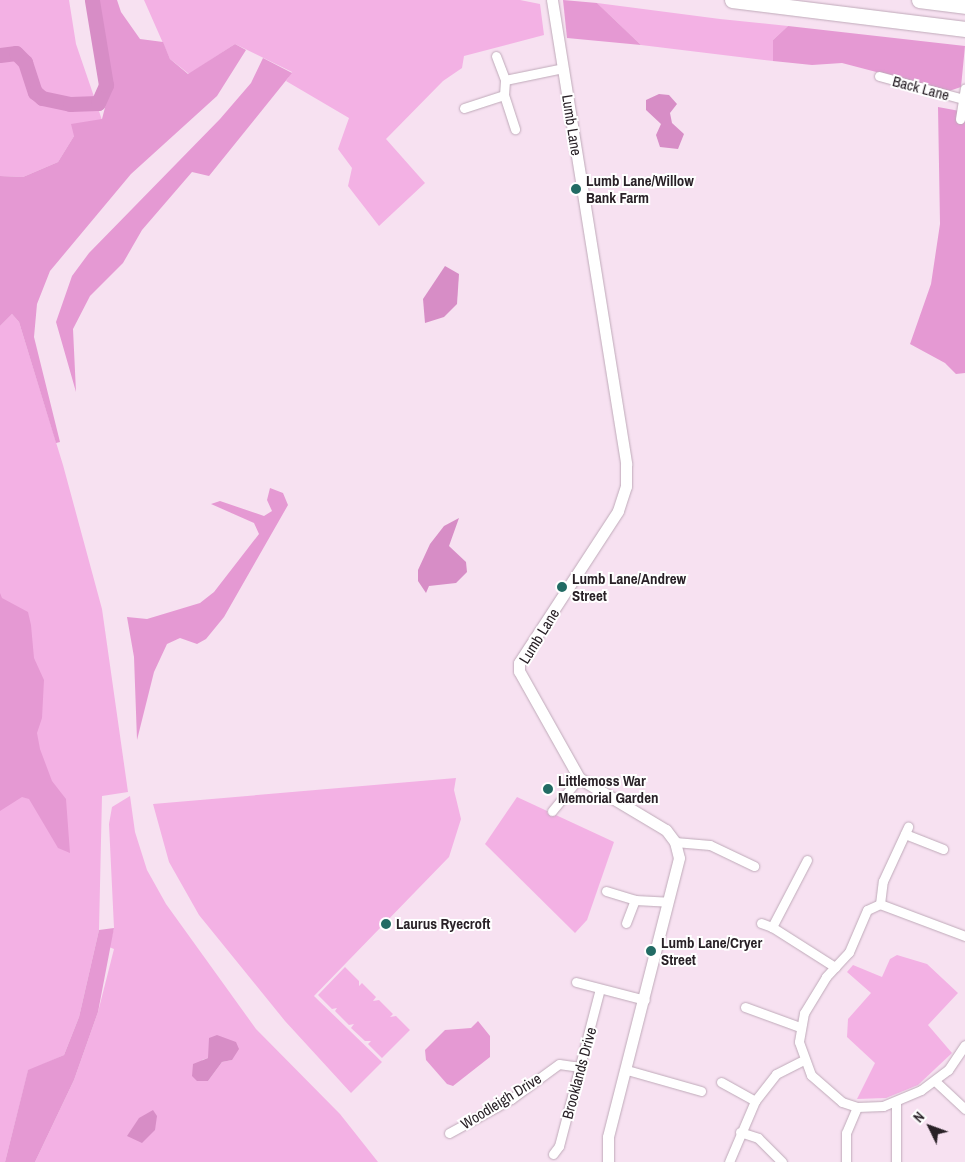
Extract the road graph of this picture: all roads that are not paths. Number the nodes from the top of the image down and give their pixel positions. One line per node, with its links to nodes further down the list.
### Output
1 (552, 0): 7 (street, Lumb Lane)
2 (732, 0): 5 (highway)
3 (919, 0): 4 (highway)
4 (965, 6)
5 (965, 29)
6 (496, 56): 9 (street)
7 (557, 69): 9 (street); 16 (street, Lumb Lane)
8 (879, 76): 12 (street, Back Lane)
9 (505, 80): 11 (street)
10 (965, 88): 12 (street, Back Lane)
11 (504, 95): 13 (street); 15 (street)
12 (962, 99): 14 (street, Back Lane)
13 (464, 108)
14 (960, 119)
15 (514, 129)
16 (578, 778): 17 (street); 18 (street)
17 (552, 811)
18 (676, 842): 21 (street); 24 (street)
19 (943, 849): 25 (street)
20 (807, 860): 28 (street)
21 (754, 866)
22 (606, 891): 23 (street)
23 (635, 900): 24 (street); 26 (street)
24 (668, 902): 33 (street)
25 (880, 904): 29 (street); 30 (street)
26 (626, 923)
27 (761, 923): 28 (street)
28 (772, 927): 30 (street)
29 (965, 936)
30 (835, 967): 35 (street)
31 (576, 982): 32 (street)
32 (600, 990): 33 (street); 38 (street, Brooklands Drive)
33 (645, 1000): 39 (street)
34 (745, 1007): 35 (street)
35 (800, 1027): 37 (street)
36 (965, 1045): 40 (street)
37 (804, 1060): 43 (street); 45 (street)
38 (580, 1068): 48 (street, Woodleigh Drive); 49 (street, Brooklands Drive)
39 (627, 1070): 42 (street); 50 (street)
40 (935, 1081): 44 (street); 46 (street)
41 (720, 1082): 43 (street)
42 (701, 1091)
43 (755, 1100): 47 (street)
44 (896, 1102): 45 (street); 54 (street)
45 (857, 1107): 53 (street)
46 (965, 1109)
47 (740, 1132): 51 (street); 52 (street)
48 (449, 1133)
49 (553, 1154)
50 (608, 1162)
51 (729, 1162)
52 (782, 1162)
53 (846, 1162)
54 (896, 1162)

